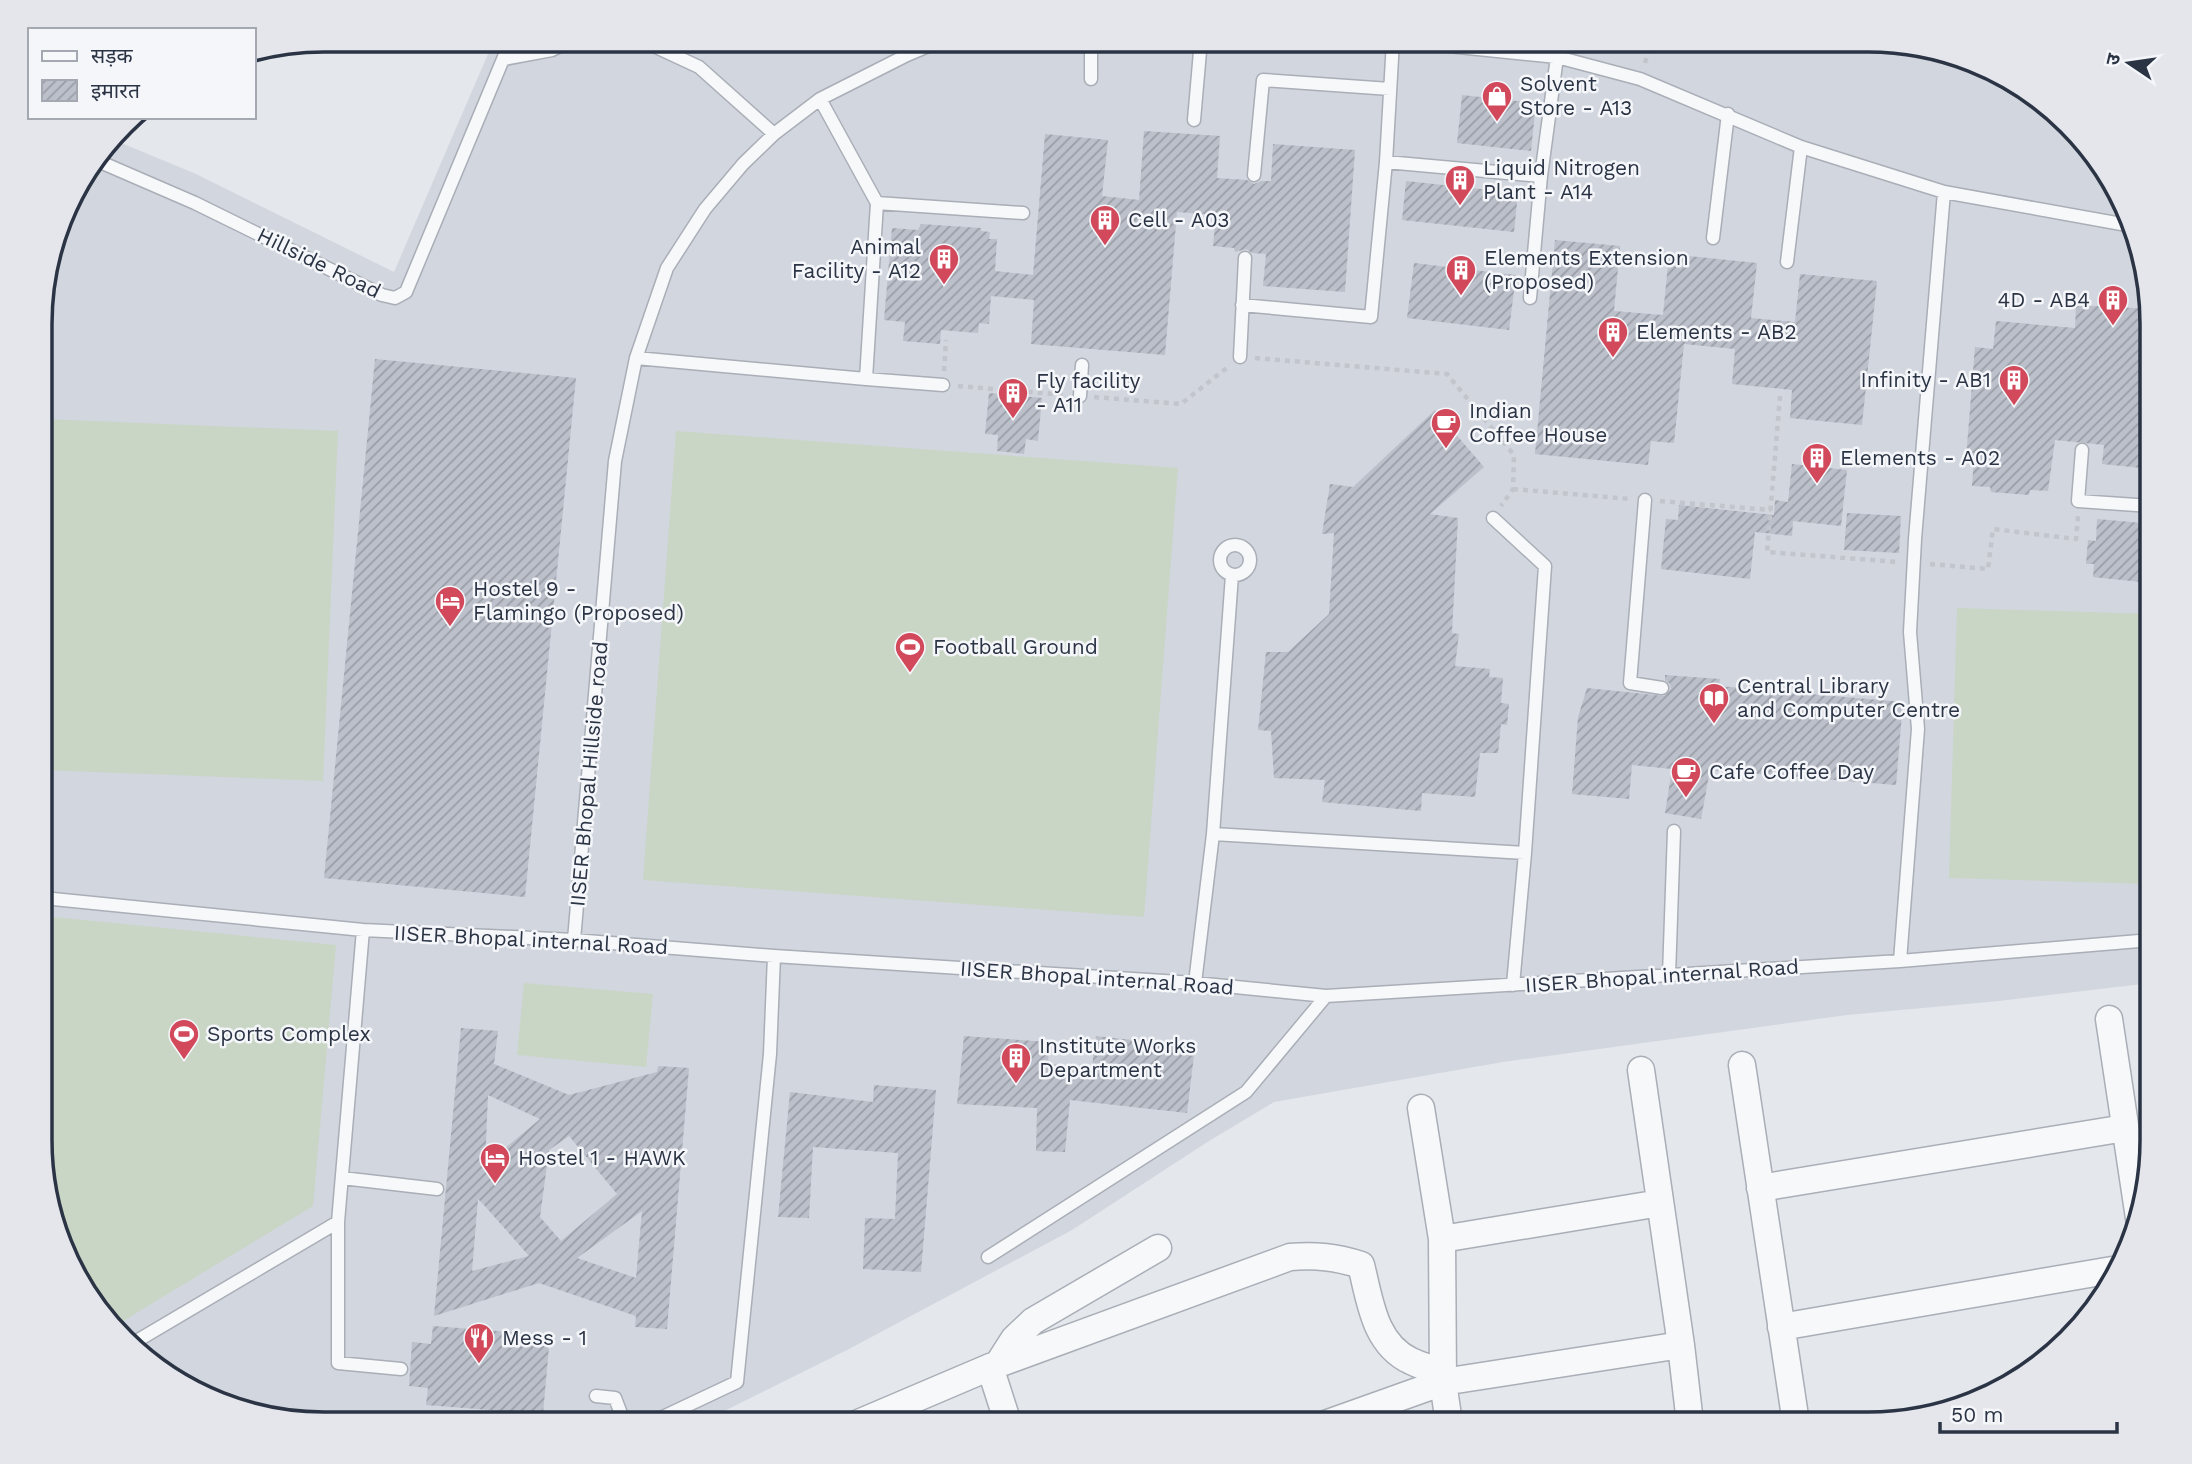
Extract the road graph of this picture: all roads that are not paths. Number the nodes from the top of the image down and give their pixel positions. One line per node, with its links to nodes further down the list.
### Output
1 (507, 52): 10 (lane, Hillside Road)
2 (541, 52): 10 (lane)
3 (667, 52): 16 (lane)
4 (914, 52): 13 (lane, IISER Bhopal Hillside road)
5 (1091, 52): 11 (lane)
6 (1200, 52): 15 (lane)
7 (1391, 52): 12 (lane)
8 (1508, 52): 9 (lane)
9 (1557, 57): 14 (lane); 21 (lane)
10 (504, 59): 19 (lane, Hillside Road)
11 (1091, 79)
12 (1390, 89): 18 (lane); 20 (lane)
13 (820, 99): 16 (lane, IISER Bhopal Hillside road); 23 (lane)
14 (1728, 114): 17 (lane); 26 (lane)
15 (1194, 120)
16 (774, 134): 32 (lane, IISER Bhopal Hillside road)
17 (1801, 146): 22 (lane); 28 (lane)
18 (1386, 162): 21 (lane); 30 (lane)
19 (105, 164)
20 (1254, 175)
21 (1541, 176): 29 (lane)
22 (1944, 192): 25 (lane); 51 (lane)
23 (877, 203): 24 (lane); 34 (lane)
24 (1023, 213)
25 (2120, 224)
26 (1713, 238)
27 (1245, 258): 30 (lane)
28 (1787, 262)
29 (1530, 298)
30 (1242, 305): 31 (lane)
31 (1240, 357)
32 (636, 358): 34 (lane); 48 (lane, IISER Bhopal Hillside road)
33 (1082, 365): 36 (lane)
34 (866, 379): 35 (lane)
35 (943, 385)
36 (1080, 396)
37 (2082, 450): 39 (lane)
38 (1645, 500): 42 (lane)
39 (2140, 506)
40 (1493, 518): 45 (lane)
41 (1233, 575): 44 (lane)
42 (1662, 688)
43 (1674, 831): 52 (lane)
44 (1213, 834): 45 (lane); 53 (lane)
45 (1525, 853): 54 (lane)
46 (52, 899): 47 (lane, IISER Bhopal internal Road)
47 (363, 930): 48 (lane, IISER Bhopal internal Road); 61 (lane)
48 (574, 940): 50 (lane, IISER Bhopal internal Road)
49 (2140, 941): 51 (lane, IISER Bhopal internal Road)
50 (774, 956): 53 (lane, IISER Bhopal internal Road); 79 (lane)
51 (1900, 961): 52 (lane, IISER Bhopal internal Road)
52 (1669, 975): 54 (lane, IISER Bhopal internal Road)
53 (1195, 983): 55 (lane, IISER Bhopal internal Road)
54 (1513, 985): 55 (lane, IISER Bhopal internal Road)
55 (1326, 996): 69 (lane)
56 (2109, 1019): 60 (street)
57 (1742, 1065): 62 (street)
58 (1641, 1070): 65 (street)
59 (1421, 1108): 67 (street)
60 (2125, 1128): 62 (street); 64 (street)
61 (342, 1178): 63 (lane); 66 (lane)
62 (1760, 1188): 71 (street)
63 (437, 1189)
64 (2135, 1190)
65 (1660, 1203): 67 (street); 73 (street)
66 (338, 1222): 72 (lane); 75 (lane)
67 (1442, 1239): 76 (street)
68 (1158, 1248): 74 (street)
69 (988, 1258)
70 (2105, 1271): 71 (street)
71 (1781, 1327): 85 (street)
72 (140, 1339)
73 (1681, 1345): 76 (street); 84 (street)
74 (994, 1366): 76 (street); 80 (street); 81 (street)
75 (401, 1369)
76 (1443, 1377): 82 (street); 83 (street)
77 (596, 1396): 78 (lane)
78 (620, 1412)
79 (673, 1412)
80 (885, 1412)
81 (1006, 1412)
82 (1356, 1412)
83 (1448, 1412)
84 (1689, 1412)
85 (1794, 1412)

